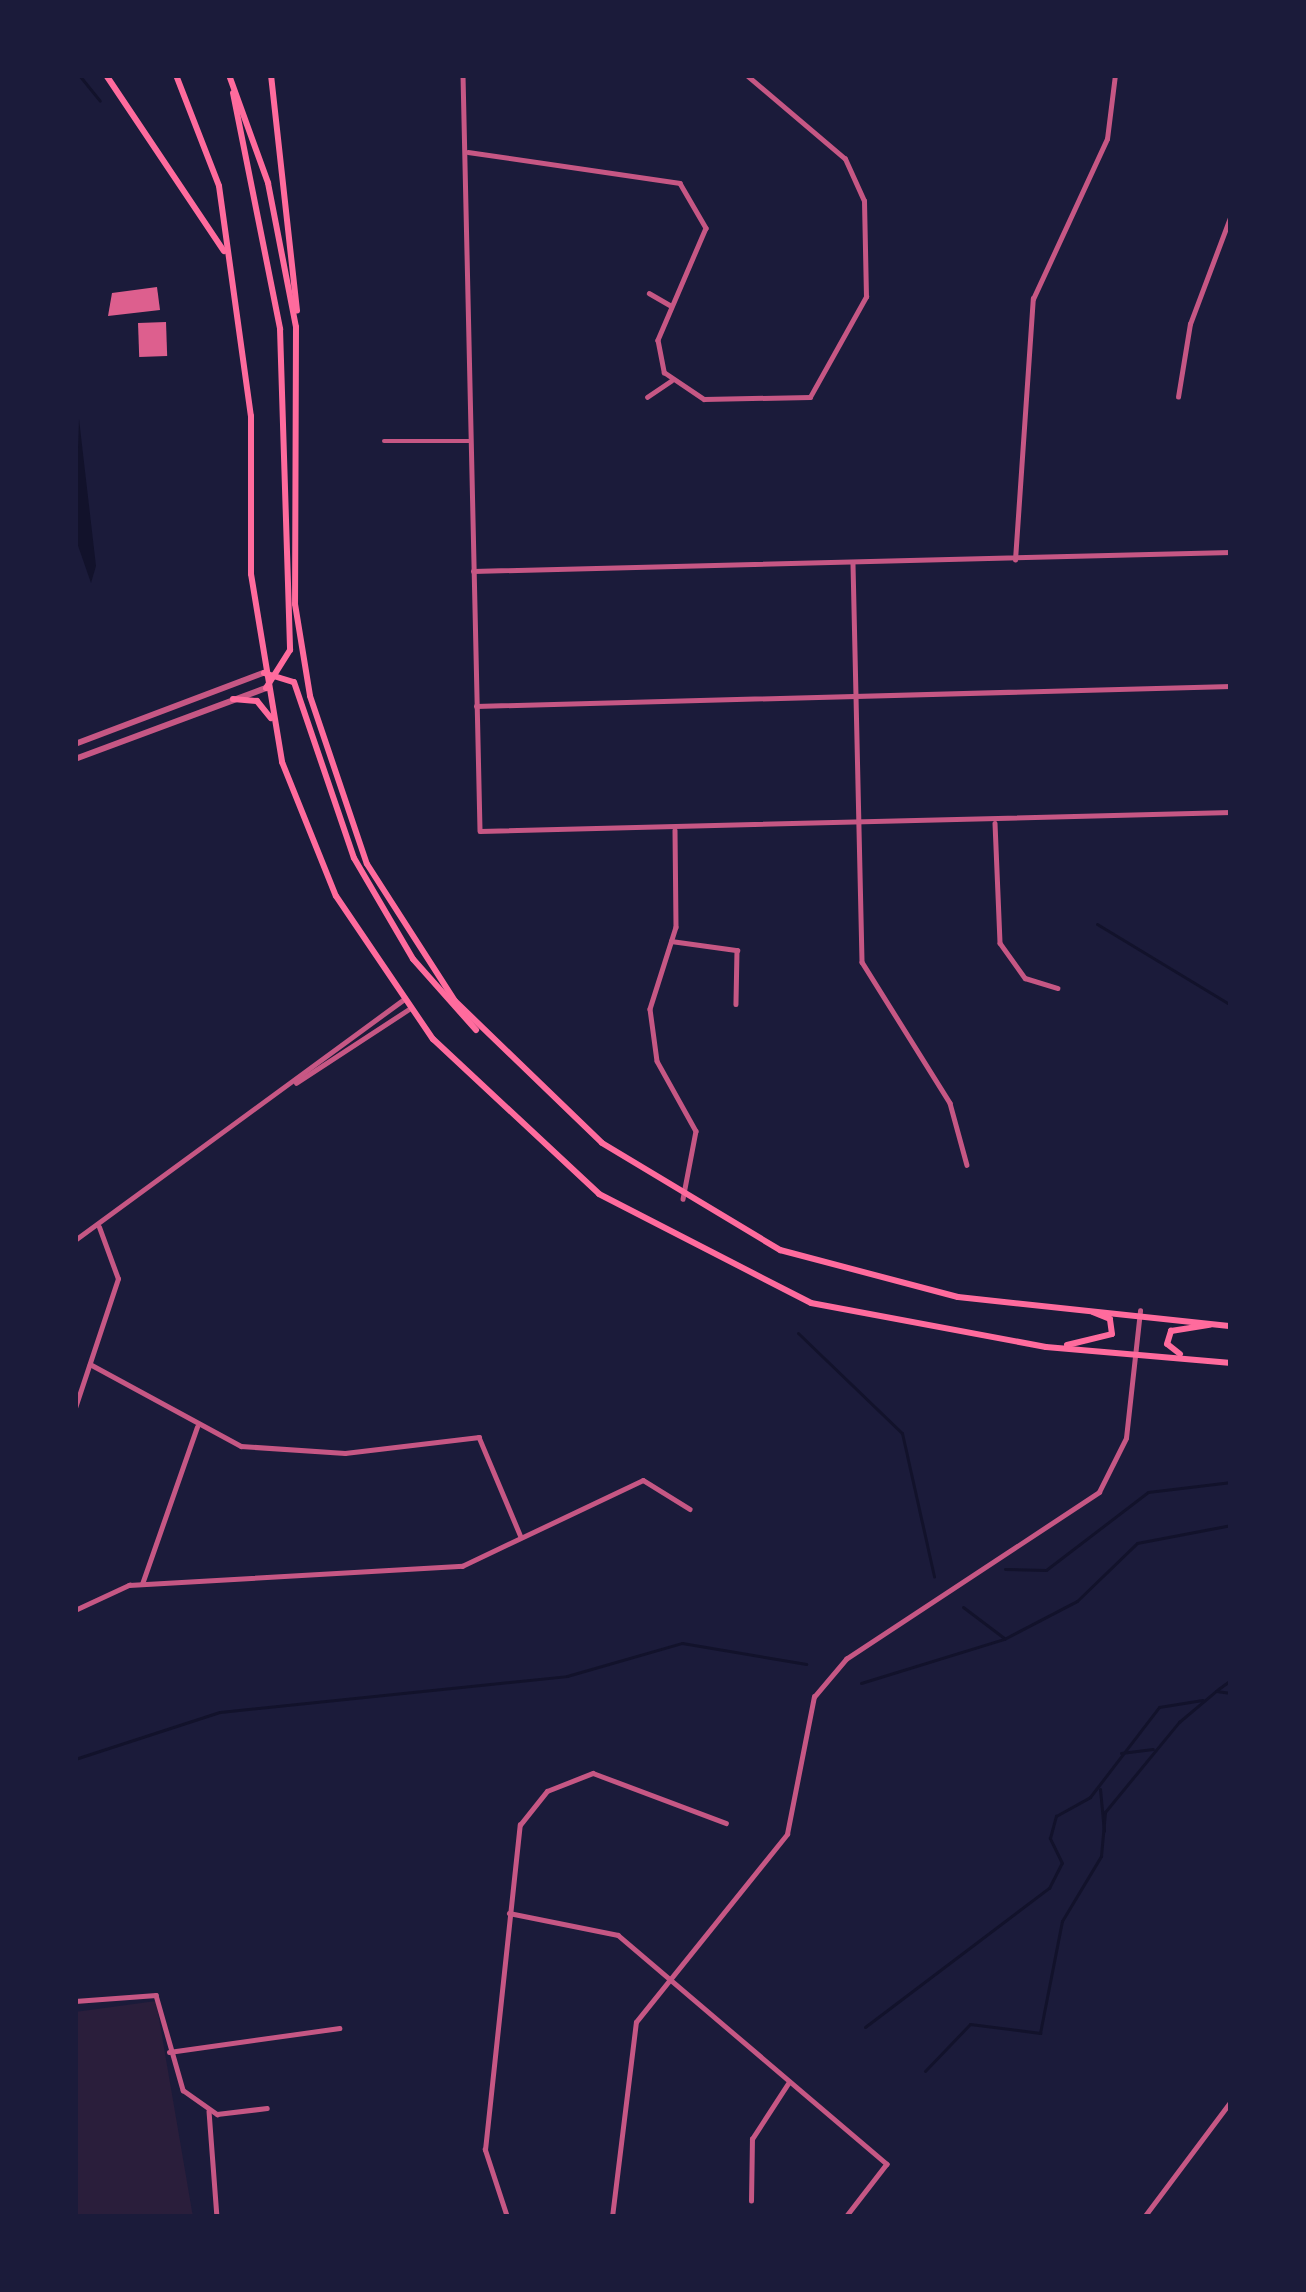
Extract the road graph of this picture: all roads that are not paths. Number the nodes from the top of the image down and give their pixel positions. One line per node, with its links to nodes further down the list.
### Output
1 (106, 75): 10 (main road)
2 (176, 75): 10 (main road)
3 (271, 75): 13 (main road)
4 (463, 75): 8 (street)
5 (746, 75): 14 (street)
6 (1115, 75): 20 (street)
7 (230, 76): 13 (main road); 24 (main road)
8 (465, 152): 12 (street); 18 (street)
9 (1230, 218): 16 (street)
10 (228, 259): 23 (main road)
11 (649, 293): 12 (street)
12 (673, 306): 14 (street)
13 (296, 327): 44 (main road)
14 (670, 381): 15 (street)
15 (647, 397)
16 (1178, 397)
17 (384, 441): 18 (street)
18 (469, 441): 22 (street)
19 (1231, 552): 20 (street)
20 (1015, 560): 21 (street)
21 (853, 564): 22 (street); 28 (street)
22 (473, 572): 29 (street)
23 (263, 673): 24 (main road); 26 (main road); 31 (street)
24 (279, 675): 26 (main road); 44 (main road)
25 (1231, 686): 28 (street)
26 (266, 688): 27 (street); 30 (main road)
27 (232, 699): 30 (main road); 32 (street)
28 (854, 699): 29 (street); 35 (street)
29 (476, 706): 36 (street)
30 (273, 721): 41 (main road)
31 (75, 743)
32 (75, 759)
33 (1231, 812): 34 (street)
34 (995, 823): 35 (street); 40 (street)
35 (857, 825): 36 (street); 46 (street)
36 (675, 830): 37 (street)
37 (671, 941): 39 (street); 42 (street)
38 (641, 971): 39 (street)
39 (653, 974): 47 (street)
40 (1058, 988)
41 (403, 1000): 43 (main road); 45 (street)
42 (736, 1004)
43 (409, 1009): 45 (street); 54 (main road)
44 (484, 1035): 47 (main road)
45 (296, 1083): 48 (street)
46 (967, 1165)
47 (683, 1199): 50 (main road)
48 (99, 1227): 49 (street); 58 (street)
49 (75, 1240)
50 (1085, 1309): 51 (main road); 54 (main road)
51 (1140, 1311): 52 (main road); 55 (street)
52 (1219, 1325): 53 (main road); 56 (main road)
53 (1231, 1326)
54 (1046, 1347): 55 (main road)
55 (1134, 1354): 56 (main road); 67 (street)
56 (1191, 1358): 57 (main road)
57 (1231, 1363)
58 (90, 1364): 59 (street); 60 (street)
59 (75, 1408)
60 (197, 1427): 62 (street); 63 (street)
61 (690, 1509): 62 (street)
62 (522, 1539): 63 (street)
63 (142, 1584): 64 (street)
64 (75, 1610)
65 (726, 1823): 66 (street)
66 (509, 1912): 67 (street); 77 (street)
67 (665, 1975): 71 (street); 78 (street)
68 (75, 2001): 70 (street)
69 (339, 2028): 70 (street)
70 (170, 2052): 74 (street)
71 (790, 2081): 75 (street); 79 (street)
72 (1231, 2101): 80 (street)
73 (267, 2108): 74 (street)
74 (209, 2111): 76 (street)
75 (751, 2201)
76 (218, 2217)
77 (507, 2217)
78 (612, 2217)
79 (846, 2217)
80 (1144, 2217)

